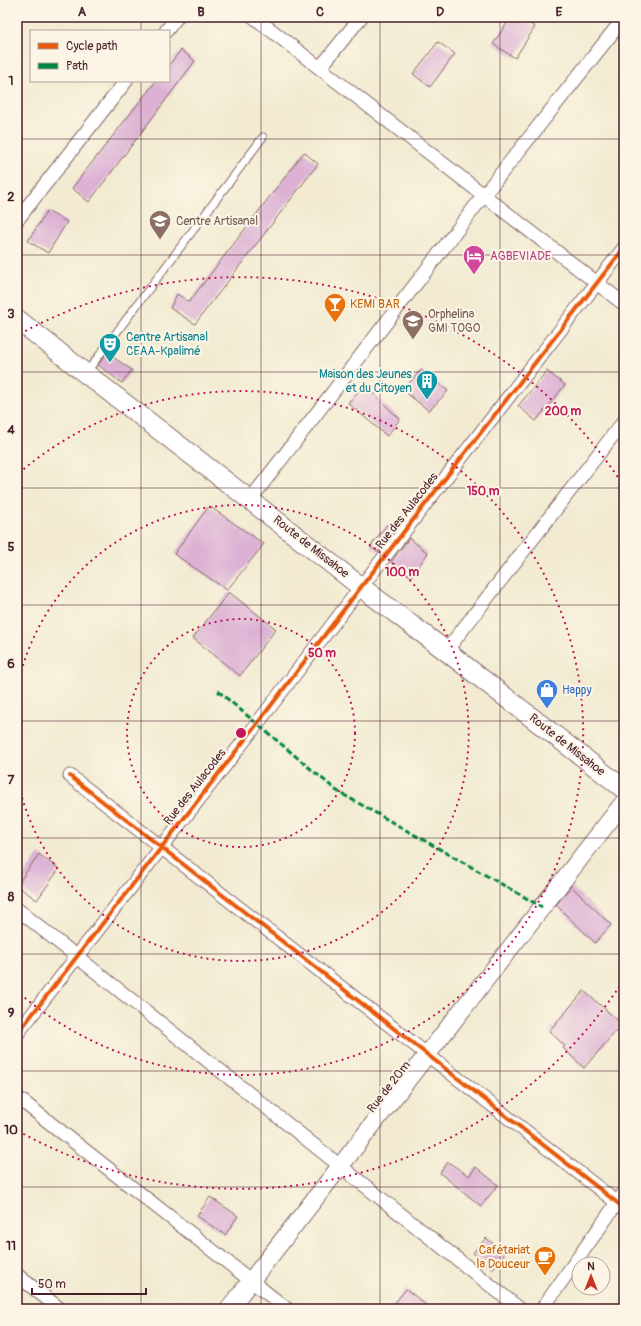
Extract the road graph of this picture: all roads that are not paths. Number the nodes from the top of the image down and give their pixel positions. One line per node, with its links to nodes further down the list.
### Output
1 (177, 17): 5 (street)
2 (254, 17): 6 (street)
3 (362, 17): 6 (street)
4 (624, 18): 9 (street)
5 (167, 30)
6 (320, 68): 9 (street)
7 (125, 82): 10 (street)
8 (263, 137): 15 (lane)
9 (484, 196): 12 (street); 17 (street)
10 (17, 220)
11 (624, 248): 12 (street, Rue des Aulacodes)
12 (597, 283): 13 (street); 18 (street, Rue des Aulacodes)
13 (624, 304)
14 (17, 319): 15 (main road, Route de Missahoe)
15 (85, 373): 17 (main road, Route de Missahoe)
16 (624, 421): 19 (street)
17 (250, 500): 18 (main road, Route de Missahoe)
18 (361, 587): 19 (main road, Route de Missahoe); 23 (street, Rue des Aulacodes)
19 (446, 651): 21 (main road, Route de Missahoe)
20 (70, 776): 23 (street)
21 (624, 790)
22 (624, 802): 27 (street, Rue de 20m)
23 (161, 847): 25 (street, Rue des Aulacodes); 27 (street)
24 (17, 909): 25 (street)
25 (77, 956): 26 (street, Rue des Aulacodes); 29 (street)
26 (17, 1034)
27 (427, 1055): 29 (street, Rue de 20m); 30 (street)
28 (17, 1097): 32 (street)
29 (341, 1166): 32 (street, Rue de 20m); 36 (street)
30 (622, 1202): 37 (street)
31 (17, 1275): 33 (street)
32 (251, 1281): 34 (street, Rue de 20m); 35 (street)
33 (60, 1309)
34 (229, 1309)
35 (287, 1309)
36 (520, 1309)
37 (542, 1309)

